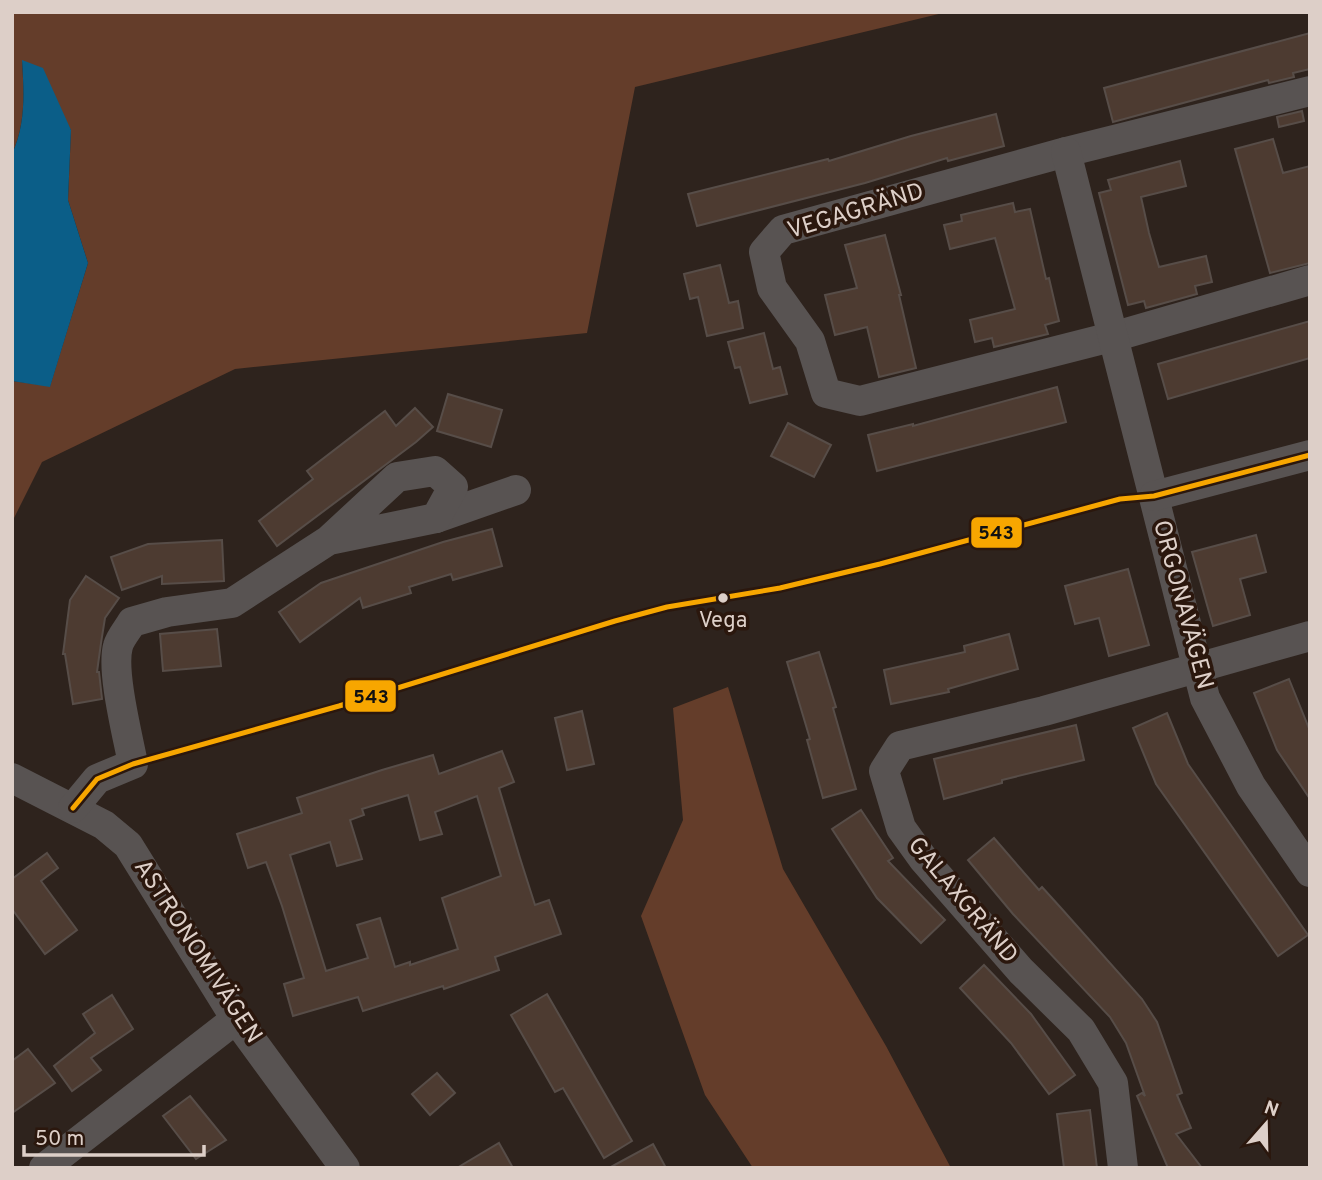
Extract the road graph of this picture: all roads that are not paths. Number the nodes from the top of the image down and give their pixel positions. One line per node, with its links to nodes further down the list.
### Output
1 (1310, 90): 2 (street)
2 (1066, 152): 4 (street, ORGONAVÄGEN); 4 (street, VEGAGRÄND)
3 (1310, 280): 4 (street)
4 (1113, 337): 7 (street, ORGONAVÄGEN)
5 (1310, 455): 7 (street)
6 (516, 490): 8 (street)
7 (1154, 496): 11 (street, ORGONAVÄGEN)
8 (436, 518): 9 (street); 9 (street)
9 (329, 540): 13 (street)
10 (1310, 636): 11 (street, GALAXGRÄND)
11 (1196, 669): 14 (street, ORGONAVÄGEN); 18 (street, GALAXGRÄND)
12 (12, 778): 13 (street, ASTRONOMIVÄGEN)
13 (73, 808): 15 (street, ASTRONOMIVÄGEN)
14 (1310, 872)
15 (236, 1018): 16 (street); 17 (street, ASTRONOMIVÄGEN)
16 (44, 1168)
17 (345, 1168)
18 (1123, 1168)

